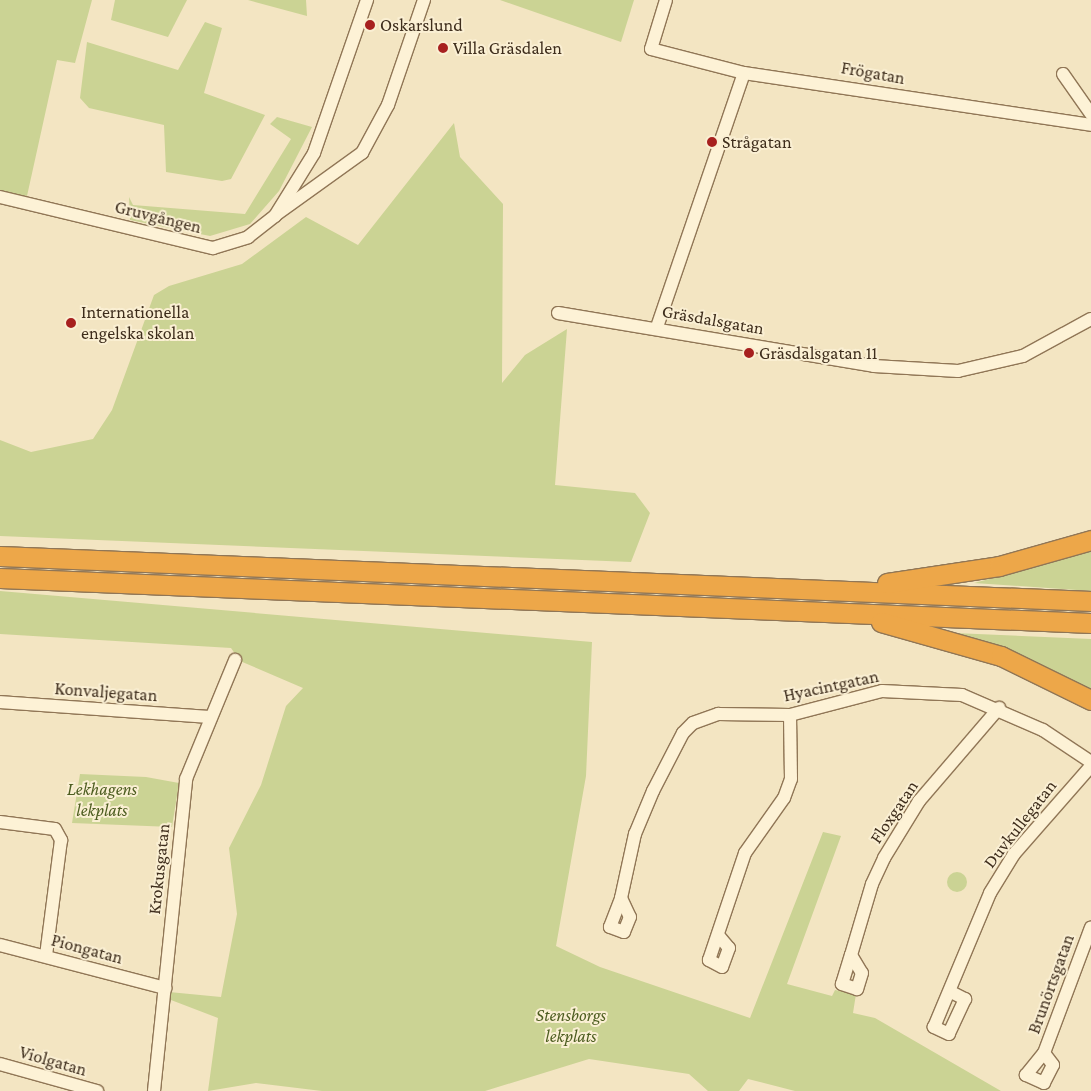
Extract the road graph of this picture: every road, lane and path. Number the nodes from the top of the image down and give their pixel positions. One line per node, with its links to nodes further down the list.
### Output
1 (367, 0): 9 (street, Gruvgången)
2 (424, 0): 9 (street)
3 (666, 0): 4 (street, Frögatan)
4 (744, 73): 7 (street, Frögatan); 12 (street)
5 (1063, 74): 6 (street)
6 (1091, 114)
7 (1091, 125)
8 (0, 197): 9 (street, Gruvgången)
9 (275, 216)
10 (558, 313): 12 (street, Gräsdalsgatan)
11 (1091, 319): 12 (street, Gräsdalsgatan)
12 (657, 327)
13 (1091, 540): 16 (highway)
14 (0, 556): 16 (highway)
15 (0, 578): 18 (highway)
16 (842, 590): 17 (highway)
17 (1091, 601)
18 (844, 613): 19 (highway); 21 (highway)
19 (1091, 623)
20 (235, 660): 25 (street, Krokusgatan)
21 (1091, 700)
22 (0, 702): 25 (street, Konvaljegatan)
23 (999, 708): 24 (street, Hyacintgatan); 26 (street, Hyacintgatan); 32 (street, Floxgatan)
24 (790, 715): 28 (street, Hyacintgatan); 30 (street)
25 (210, 717): 34 (street, Krokusgatan)
26 (1091, 764): 35 (street, Duvkullegatan)
27 (0, 822): 33 (street)
28 (621, 898)
29 (1091, 927): 36 (street, Brunörtsgatan)
30 (718, 935)
31 (0, 945): 33 (street, Piongatan)
32 (851, 955)
33 (46, 956): 34 (street, Piongatan)
34 (165, 988): 39 (street, Krokusgatan)
35 (950, 992)
36 (1044, 1053)
37 (0, 1064): 38 (street, Violgatan)
38 (97, 1091)
39 (154, 1091)

